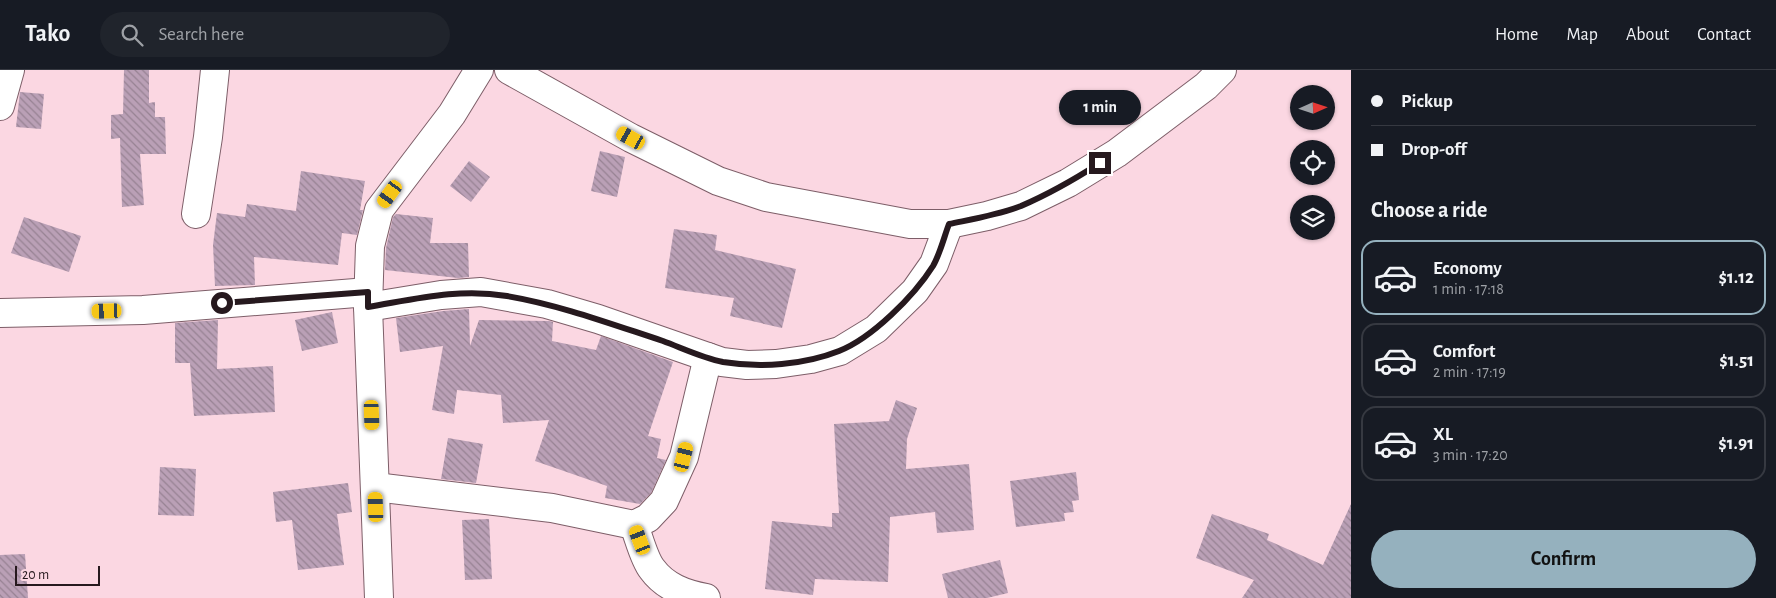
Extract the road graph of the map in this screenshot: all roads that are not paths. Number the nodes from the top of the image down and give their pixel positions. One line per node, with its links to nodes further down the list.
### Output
1 (10, 70): 6 (street)
2 (215, 70): 7 (street)
3 (478, 70): 9 (street)
4 (510, 70): 8 (street)
5 (1222, 70): 8 (street)
6 (0, 106)
7 (196, 214)
8 (949, 224): 11 (street)
9 (368, 300): 10 (street); 11 (street); 12 (street)
10 (0, 314)
11 (708, 357): 13 (street)
12 (375, 487): 13 (street); 14 (street)
13 (634, 525): 15 (street)
14 (379, 598)
15 (706, 598)

